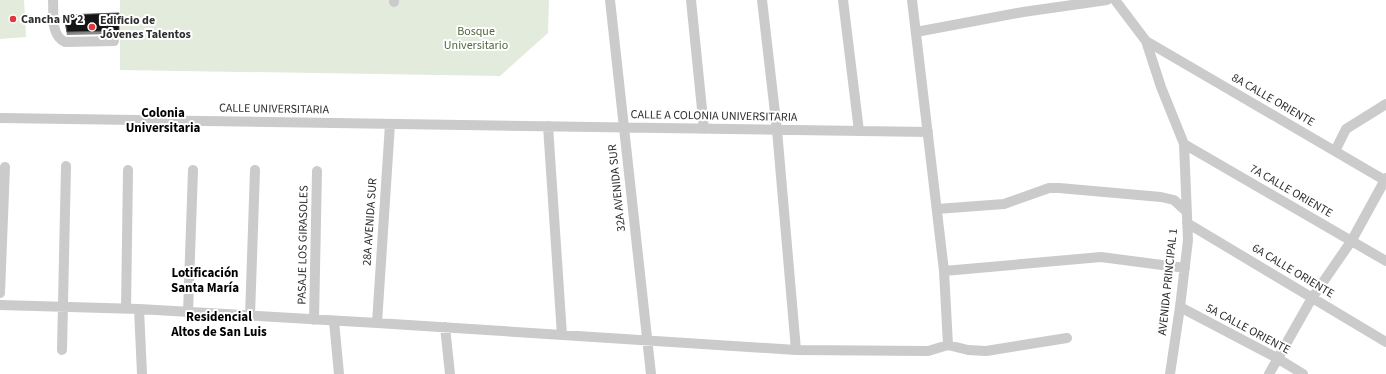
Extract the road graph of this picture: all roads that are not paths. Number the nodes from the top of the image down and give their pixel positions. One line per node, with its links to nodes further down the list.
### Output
1 (52, 0): 11 (street)
2 (610, 0): 17 (street, 32A AVENIDA SUR)
3 (691, 0): 18 (street)
4 (762, 0): 19 (street)
5 (843, 0): 20 (street)
6 (912, 0): 9 (street)
7 (1107, 0): 9 (street)
8 (1115, 0): 10 (street)
9 (916, 32): 21 (street)
10 (1146, 40): 22 (street, AVENIDA PRINCIPAL 1); 23 (street, 8A CALLE ORIENTE)
11 (114, 41)
12 (1386, 104): 23 (street)
13 (0, 118): 14 (street, CALLE UNIVERSITARIA)
14 (390, 124): 15 (street, CALLE UNIVERSITARIA); 48 (street, 28A AVENIDA SUR)
15 (500, 125): 16 (street, CALLE A COLONIA UNIVERSITARIA)
16 (548, 126): 17 (street, CALLE A COLONIA UNIVERSITARIA); 50 (street)
17 (624, 127): 18 (street, CALLE A COLONIA UNIVERSITARIA); 52 (street, 32A AVENIDA SUR)
18 (704, 129): 19 (street, CALLE A COLONIA UNIVERSITARIA)
19 (777, 130): 20 (street, CALLE A COLONIA UNIVERSITARIA); 56 (street)
20 (859, 131): 21 (street, CALLE A COLONIA UNIVERSITARIA)
21 (928, 132): 31 (street)
22 (1184, 144): 32 (street, AVENIDA PRINCIPAL 1); 33 (street, 7A CALLE ORIENTE)
23 (1335, 152): 30 (street, 8A CALLE ORIENTE)
24 (66, 166): 40 (street)
25 (5, 167): 37 (street)
26 (128, 170): 42 (street)
27 (192, 170): 44 (street)
28 (255, 170): 45 (street)
29 (317, 171): 46 (street, PASAJE LOS GIRASOLES)
30 (1386, 180): 33 (street)
31 (937, 209): 32 (street, 6A CALLE ORIENTE); 36 (street)
32 (1187, 217): 35 (street, AVENIDA PRINCIPAL 1); 38 (street, 6A CALLE ORIENTE)
33 (1352, 240): 34 (street, 7A CALLE ORIENTE); 38 (street)
34 (1386, 261)
35 (1184, 268): 36 (street); 41 (street, AVENIDA PRINCIPAL 1)
36 (944, 271): 54 (street)
37 (0, 293)
38 (1312, 298): 53 (street, 6A CALLE ORIENTE); 57 (street)
39 (0, 305): 40 (street)
40 (64, 307): 42 (street); 55 (street)
41 (1180, 307): 57 (street, 5A CALLE ORIENTE); 62 (street, AVENIDA PRINCIPAL 1)
42 (126, 309): 43 (street)
43 (139, 309): 44 (street); 58 (street)
44 (188, 313): 45 (street)
45 (250, 316): 46 (street)
46 (314, 320): 47 (street)
47 (334, 321): 48 (street); 59 (street)
48 (377, 323): 49 (street)
49 (446, 327): 50 (street); 60 (street)
50 (562, 335): 52 (street)
51 (1067, 338): 54 (street)
52 (647, 341): 56 (street); 61 (street, 32A AVENIDA SUR)
53 (1386, 342)
54 (948, 345): 56 (street)
55 (62, 350)
56 (796, 350)
57 (1277, 358): 63 (street); 64 (street, 5A CALLE ORIENTE)
58 (142, 374)
59 (339, 374)
60 (450, 374)
61 (651, 374)
62 (1170, 374)
63 (1269, 374)
64 (1303, 374)

